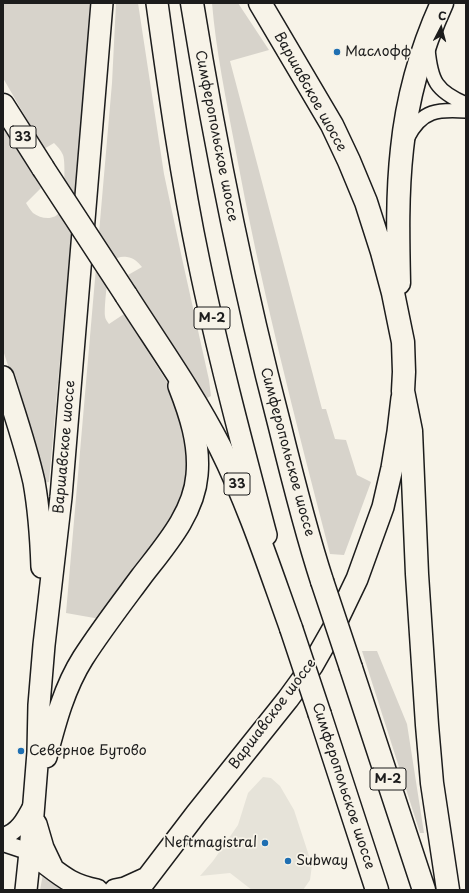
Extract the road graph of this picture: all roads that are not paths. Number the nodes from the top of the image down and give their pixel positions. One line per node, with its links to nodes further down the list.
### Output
1 (102, 3): 16 (main road, Варшавское шоссе)
2 (157, 3): 15 (main road, Симферопольское шоссе / М-2)
3 (192, 3): 27 (highway, Симферопольское шоссе / М-2, bridge)
4 (260, 3): 11 (highway, Варшавское шоссе)
5 (442, 3): 6 (highway)
6 (427, 42): 7 (street); 10 (highway)
7 (466, 104)
8 (3, 105): 12 (highway, 33, bridge)
9 (466, 111): 10 (street)
10 (402, 149): 11 (highway)
11 (402, 342): 14 (highway, Варшавское шоссе)
12 (161, 350): 15 (highway, 33); 17 (main road)
13 (3, 377): 16 (main road)
14 (402, 391): 22 (main road, Варшавское шоссе); 28 (highway)
15 (291, 628): 26 (highway, Симферопольское шоссе / М-2, bridge)
16 (44, 645): 17 (main road, Варшавское шоссе)
17 (34, 802): 18 (street); 20 (main road, Варшавское шоссе); 21 (main road)
18 (3, 836)
19 (3, 843): 20 (street)
20 (30, 852): 21 (main road); 23 (main road, Варшавское шоссе)
21 (54, 869): 24 (main road)
22 (143, 884): 25 (main road)
23 (26, 890)
24 (97, 890)
25 (115, 890)
26 (377, 890)
27 (424, 890)
28 (448, 890)

